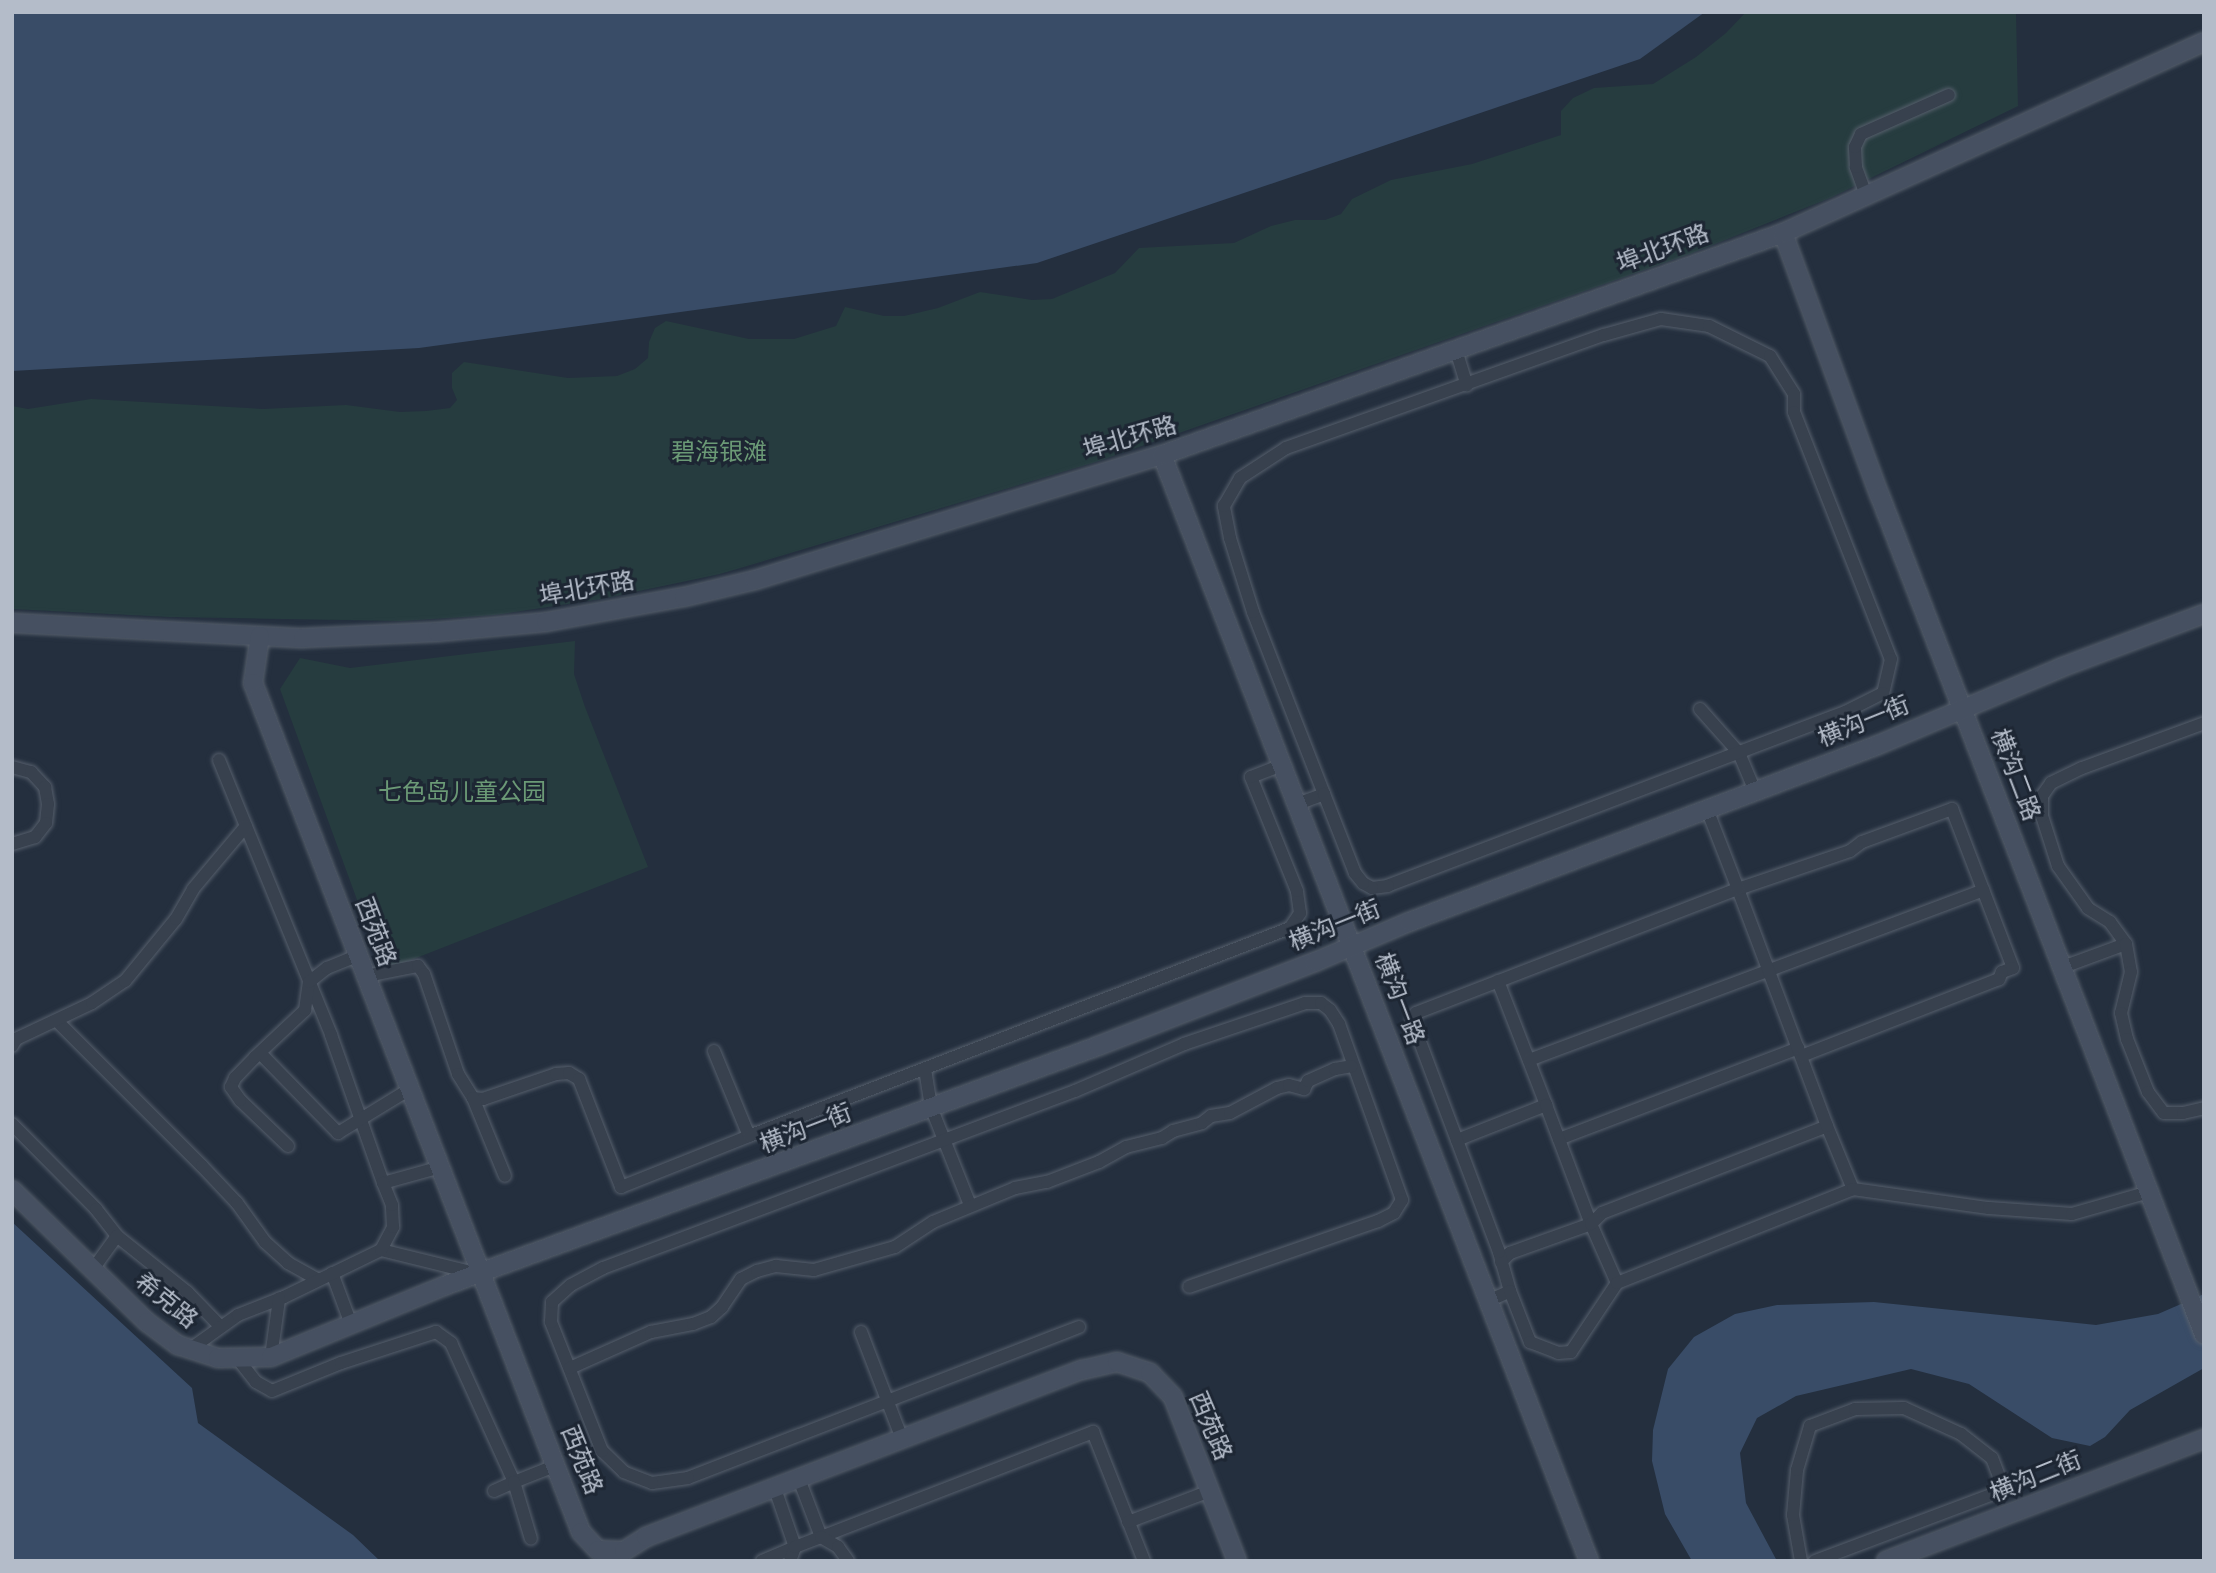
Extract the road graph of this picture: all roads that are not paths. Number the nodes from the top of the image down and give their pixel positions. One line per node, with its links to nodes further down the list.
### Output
1 (2204, 42): 3 (street, 埠北环路)
2 (1949, 95): 3 (street)
3 (1866, 195): 4 (street, 埠北环路)
4 (1783, 233): 5 (street, 埠北环路); 12 (street, 横沟二路)
5 (1456, 350): 6 (street); 7 (street, 埠北环路)
6 (1467, 385): 14 (street); 19 (street)
7 (1162, 455): 10 (street, 埠北环路); 16 (street, 横沟一路)
8 (2204, 614): 12 (street, 横沟一街)
9 (12, 623): 10 (street, 埠北环路)
10 (260, 636): 28 (street, 西苑路)
11 (1700, 709): 14 (street)
12 (1963, 710): 18 (street, 横沟一街); 29 (street, 横沟二路)
13 (2204, 723): 26 (street)
14 (1739, 753): 18 (street); 19 (street)
15 (219, 760): 22 (street)
16 (1282, 765): 20 (street, 横沟一路); 41 (street)
17 (12, 767): 23 (street)
18 (1755, 790): 21 (street, 横沟一街)
19 (1324, 794): 20 (street)
20 (1297, 804): 27 (street, 横沟一路)
21 (1707, 809): 24 (street); 27 (street, 横沟一街)
22 (246, 826): 33 (street); 34 (street)
23 (12, 844)
24 (1738, 889): 25 (street); 30 (street); 32 (street)
25 (1983, 890): 30 (street); 37 (street)
26 (2126, 944): 29 (street); 46 (street)
27 (1353, 946): 45 (street, 横沟一街); 74 (street, 横沟一路)
28 (359, 955): 31 (street, 西苑路); 33 (street)
29 (2063, 967): 60 (street, 横沟二路)
30 (1769, 969): 37 (street); 39 (street)
31 (366, 976): 42 (street, 西苑路); 43 (street)
32 (1498, 981): 39 (street); 53 (street)
33 (309, 982): 38 (street); 47 (street)
34 (57, 1021): 35 (street); 69 (street)
35 (12, 1046)
36 (714, 1051): 50 (street)
37 (1799, 1052): 49 (street); 52 (street)
38 (260, 1053): 47 (street); 54 (street)
39 (1529, 1060): 44 (street)
40 (1352, 1066): 51 (street); 61 (street); 71 (street)
41 (925, 1069): 45 (street); 50 (street)
42 (410, 1089): 47 (street); 55 (street, 西苑路)
43 (473, 1098): 50 (street); 56 (street)
44 (1546, 1105): 52 (street); 53 (street)
45 (931, 1107): 51 (street); 68 (street, 横沟一街)
46 (2204, 1108)
47 (362, 1121): 57 (street)
48 (12, 1124): 63 (street)
49 (1827, 1126): 58 (street); 62 (street)
50 (749, 1136)
51 (943, 1139): 61 (street); 83 (street)
52 (1559, 1139): 62 (street)
53 (1457, 1140): 65 (street)
54 (288, 1146)
55 (441, 1167): 57 (street); 68 (street, 西苑路)
56 (505, 1177)
57 (383, 1183): 64 (street)
58 (1853, 1189): 60 (street); 70 (street)
59 (12, 1190): 66 (street, 希克路)
60 (2149, 1192): 79 (street, 横沟二路)
61 (970, 1205): 83 (street)
62 (1591, 1224): 65 (street); 70 (street)
63 (117, 1236): 66 (street); 76 (street)
64 (381, 1250): 67 (street); 68 (street)
65 (1502, 1262): 72 (street)
66 (93, 1269): 80 (street, 希克路)
67 (332, 1273): 69 (street); 75 (street)
68 (481, 1274): 75 (street, 希克路); 87 (street, 西苑路)
69 (317, 1279): 73 (street)
70 (1617, 1283): 72 (street)
71 (1189, 1287)
72 (1510, 1291): 74 (street)
73 (279, 1299): 76 (street); 81 (street)
74 (1488, 1301): 104 (street, 横沟一路)
75 (351, 1324): 81 (street, 希克路)
76 (219, 1325): 80 (street)
77 (1079, 1327): 84 (street)
78 (861, 1332): 84 (street)
79 (2204, 1335)
80 (189, 1350): 82 (street, 希克路)
81 (271, 1357): 82 (street, 希克路)
82 (238, 1359): 89 (street)
83 (570, 1368): 84 (street)
84 (888, 1401): 85 (street)
85 (902, 1439): 88 (street, 西苑路); 92 (street, 西苑路)
86 (2204, 1439): 95 (street, 横沟二街)
87 (557, 1465): 89 (street); 90 (street, 西苑路)
88 (799, 1479): 90 (street, 西苑路); 96 (street)
89 (513, 1482): 91 (street); 97 (street)
90 (775, 1489): 98 (street)
91 (494, 1491)
92 (1210, 1491): 94 (street); 103 (street, 西苑路)
93 (1949, 1511): 95 (street); 105 (street); 106 (street)
94 (1128, 1522): 96 (street); 102 (street)
95 (1957, 1534): 107 (street, 横沟二街)
96 (821, 1537): 98 (street); 101 (street)
97 (531, 1539)
98 (795, 1548): 99 (street); 100 (street)
99 (762, 1561)
100 (790, 1561)
101 (848, 1561)
102 (1144, 1561)
103 (1237, 1561)
104 (1589, 1561)
105 (1801, 1561)
106 (1815, 1561)
107 (1886, 1561)

